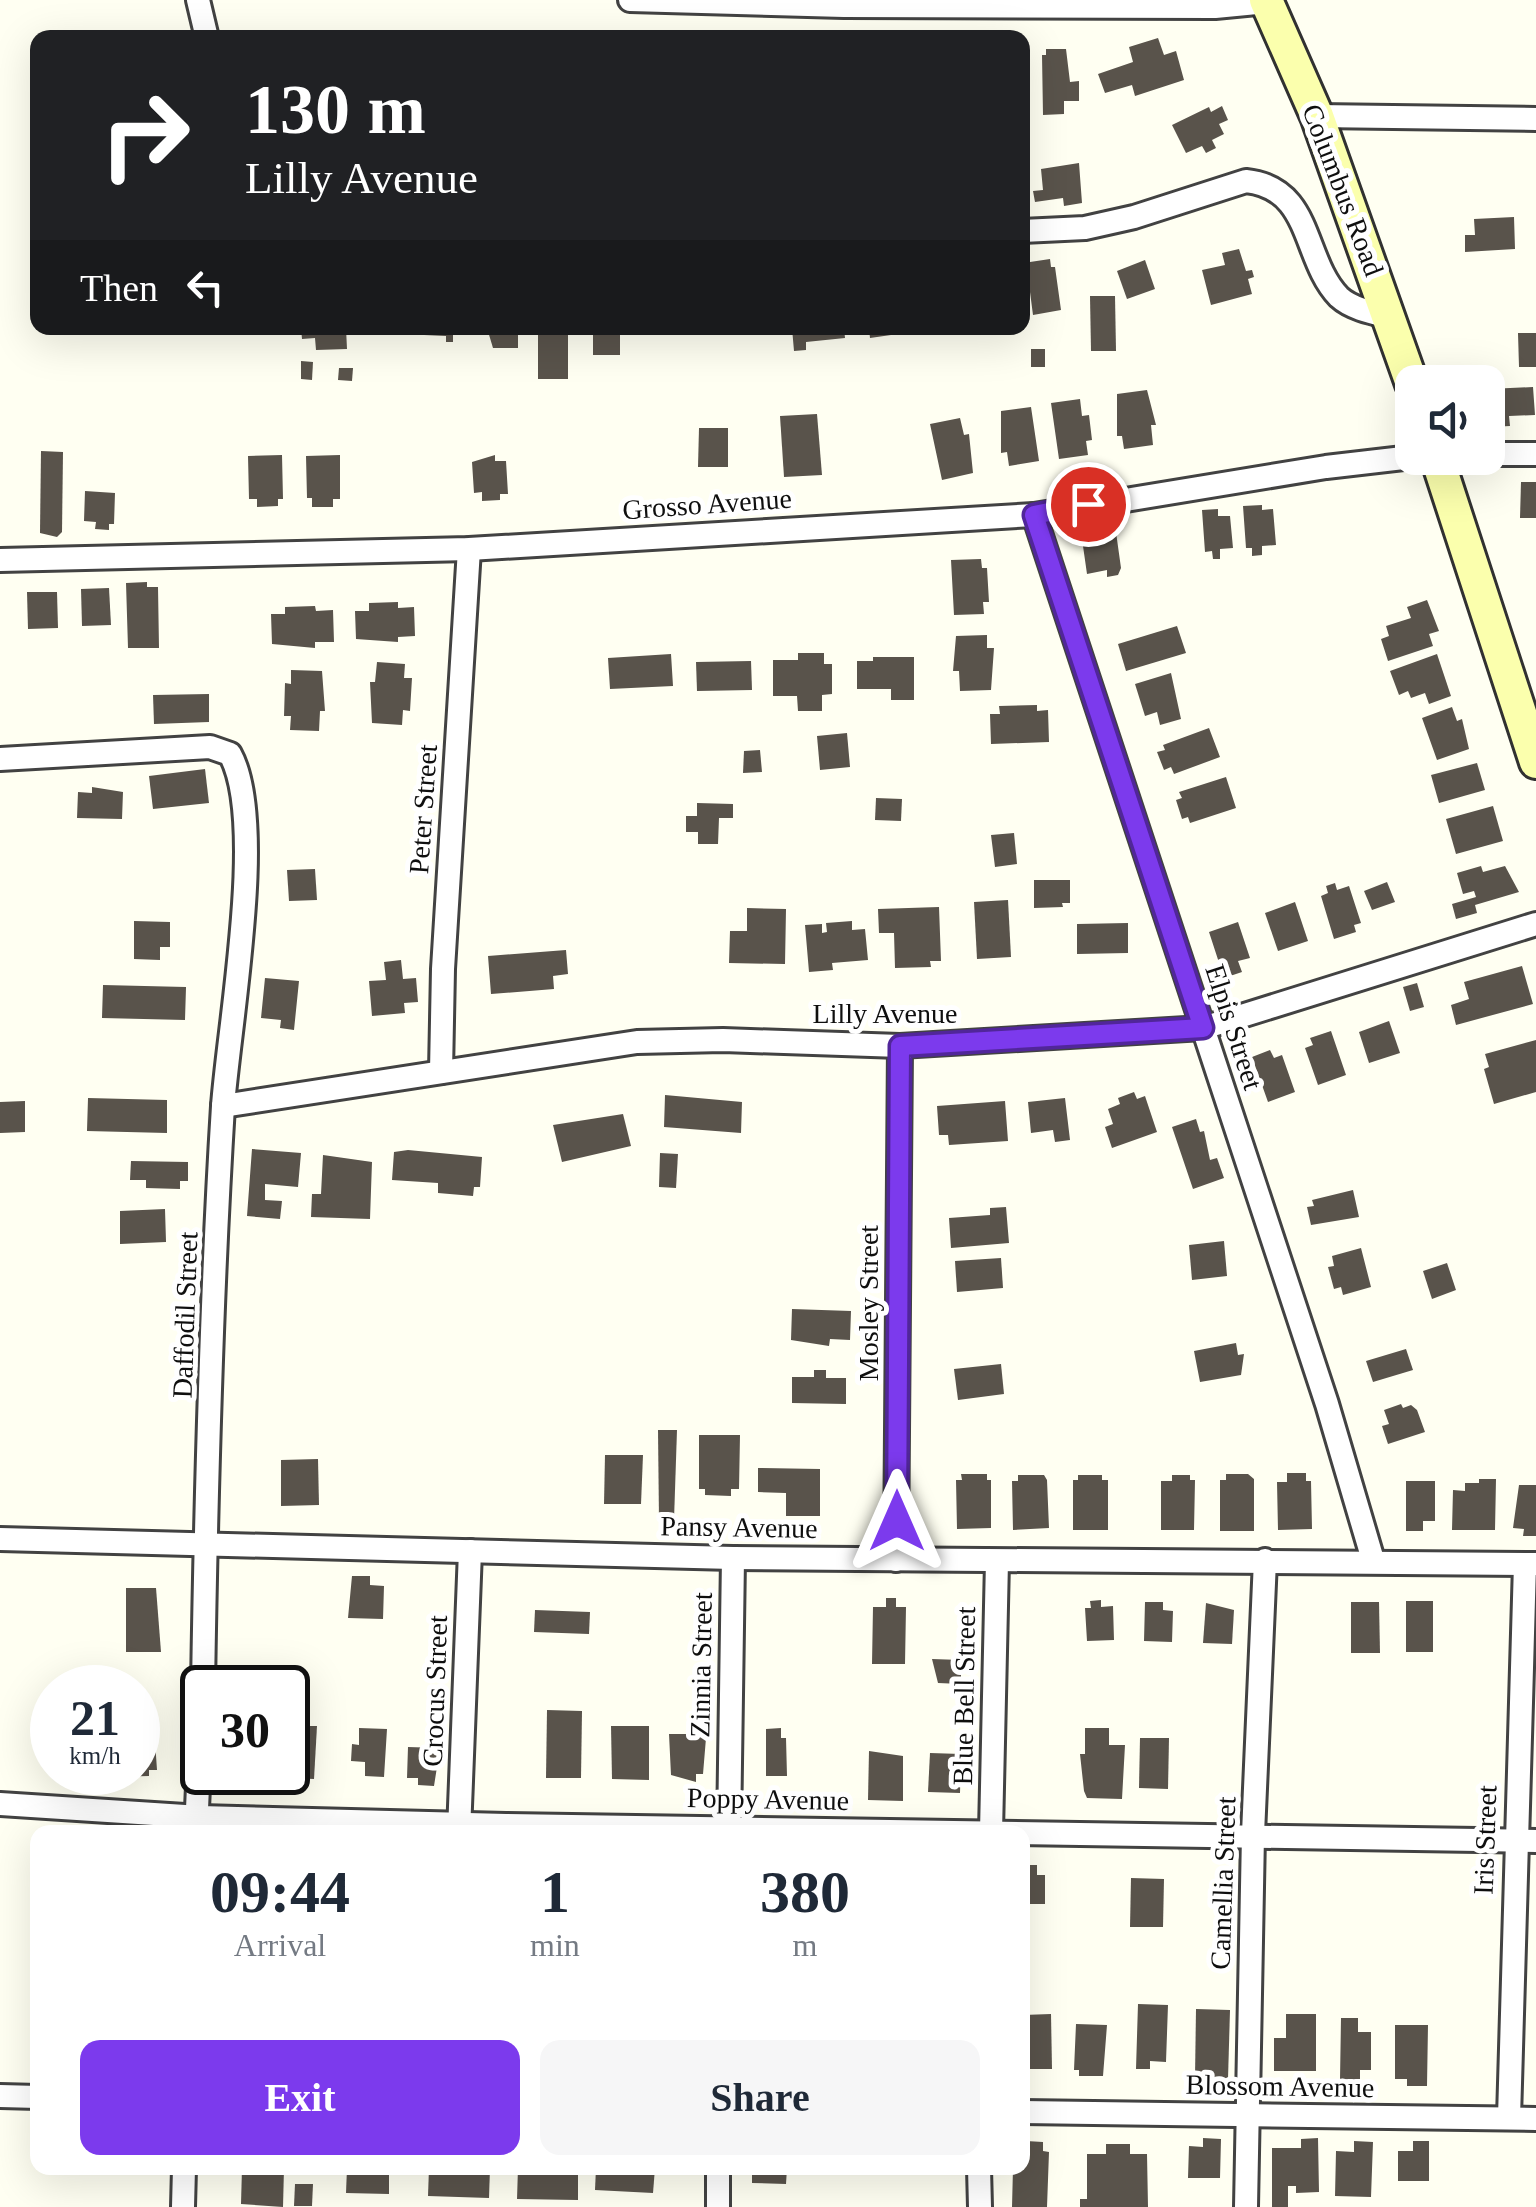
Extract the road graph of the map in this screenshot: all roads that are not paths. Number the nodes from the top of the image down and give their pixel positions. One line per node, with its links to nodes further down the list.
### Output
1 (198, 0): 4 (street)
2 (630, 0): 3 (street)
3 (1266, 1): 5 (street, Columbus Road)
4 (205, 30)
5 (1317, 116): 6 (street); 8 (street, Columbus Road)
6 (1536, 119)
7 (1030, 231): 8 (street)
8 (1390, 317): 9 (street, Columbus Road)
9 (1406, 365)
10 (1505, 454): 11 (street)
11 (1536, 454)
12 (1395, 459): 14 (street, Grosso Avenue)
13 (1443, 475): 18 (street)
14 (1034, 515): 15 (street, Grosso Avenue); 20 (street, Elpis Street)
15 (469, 549): 16 (street, Grosso Avenue); 22 (street, Peter Street)
16 (0, 560)
17 (0, 758): 23 (street, Daffodil Street)
18 (1536, 762)
19 (1536, 924): 20 (street, Lilly Avenue)
20 (1203, 1028): 21 (street, Lilly Avenue); 30 (street, Elpis Street)
21 (900, 1046): 22 (street, Lilly Avenue); 28 (street, Mosley Street)
22 (441, 1072): 23 (street, Lilly Avenue)
23 (224, 1106): 25 (street, Daffodil Street)
24 (0, 1539): 25 (street, Pansy Avenue)
25 (205, 1545): 26 (street, Pansy Avenue); 33 (street, Daffodil Street)
26 (470, 1551): 27 (street, Pansy Avenue); 38 (street, Crocus Street)
27 (733, 1558): 28 (street, Pansy Avenue); 39 (street, Zinnia Street)
28 (896, 1560): 31 (street, Pansy Avenue)
29 (1265, 1560): 30 (street, Pansy Avenue); 31 (street, Pansy Avenue); 42 (street, Camellia Street)
30 (1373, 1560): 32 (street, Pansy Avenue)
31 (997, 1561): 40 (street, Blue Bell Street)
32 (1530, 1564): 43 (street, Iris Street)
33 (203, 1665)
34 (199, 1795): 36 (street, Daffodil Street)
35 (0, 1804): 36 (street, Poppy Avenue)
36 (198, 1824): 37 (street, Poppy Avenue)
37 (285, 1825)
38 (460, 1825)
39 (729, 1825)
40 (991, 1825)
41 (1030, 1831): 42 (street, Poppy Avenue)
42 (1253, 1834): 43 (street, Poppy Avenue); 47 (street, Camellia Street)
43 (1525, 1841): 48 (street, Iris Street)
44 (0, 2096): 45 (street)
45 (30, 2097)
46 (1030, 2112): 47 (street, Blossom Avenue)
47 (1245, 2115): 48 (street, Blossom Avenue); 56 (street, Camellia Street)
48 (1509, 2118): 49 (street, Blossom Avenue)
49 (1536, 2119)
50 (184, 2175): 53 (street)
51 (718, 2175): 54 (street)
52 (979, 2175): 55 (street)
53 (182, 2207)
54 (718, 2207)
55 (980, 2207)
56 (1246, 2207)

